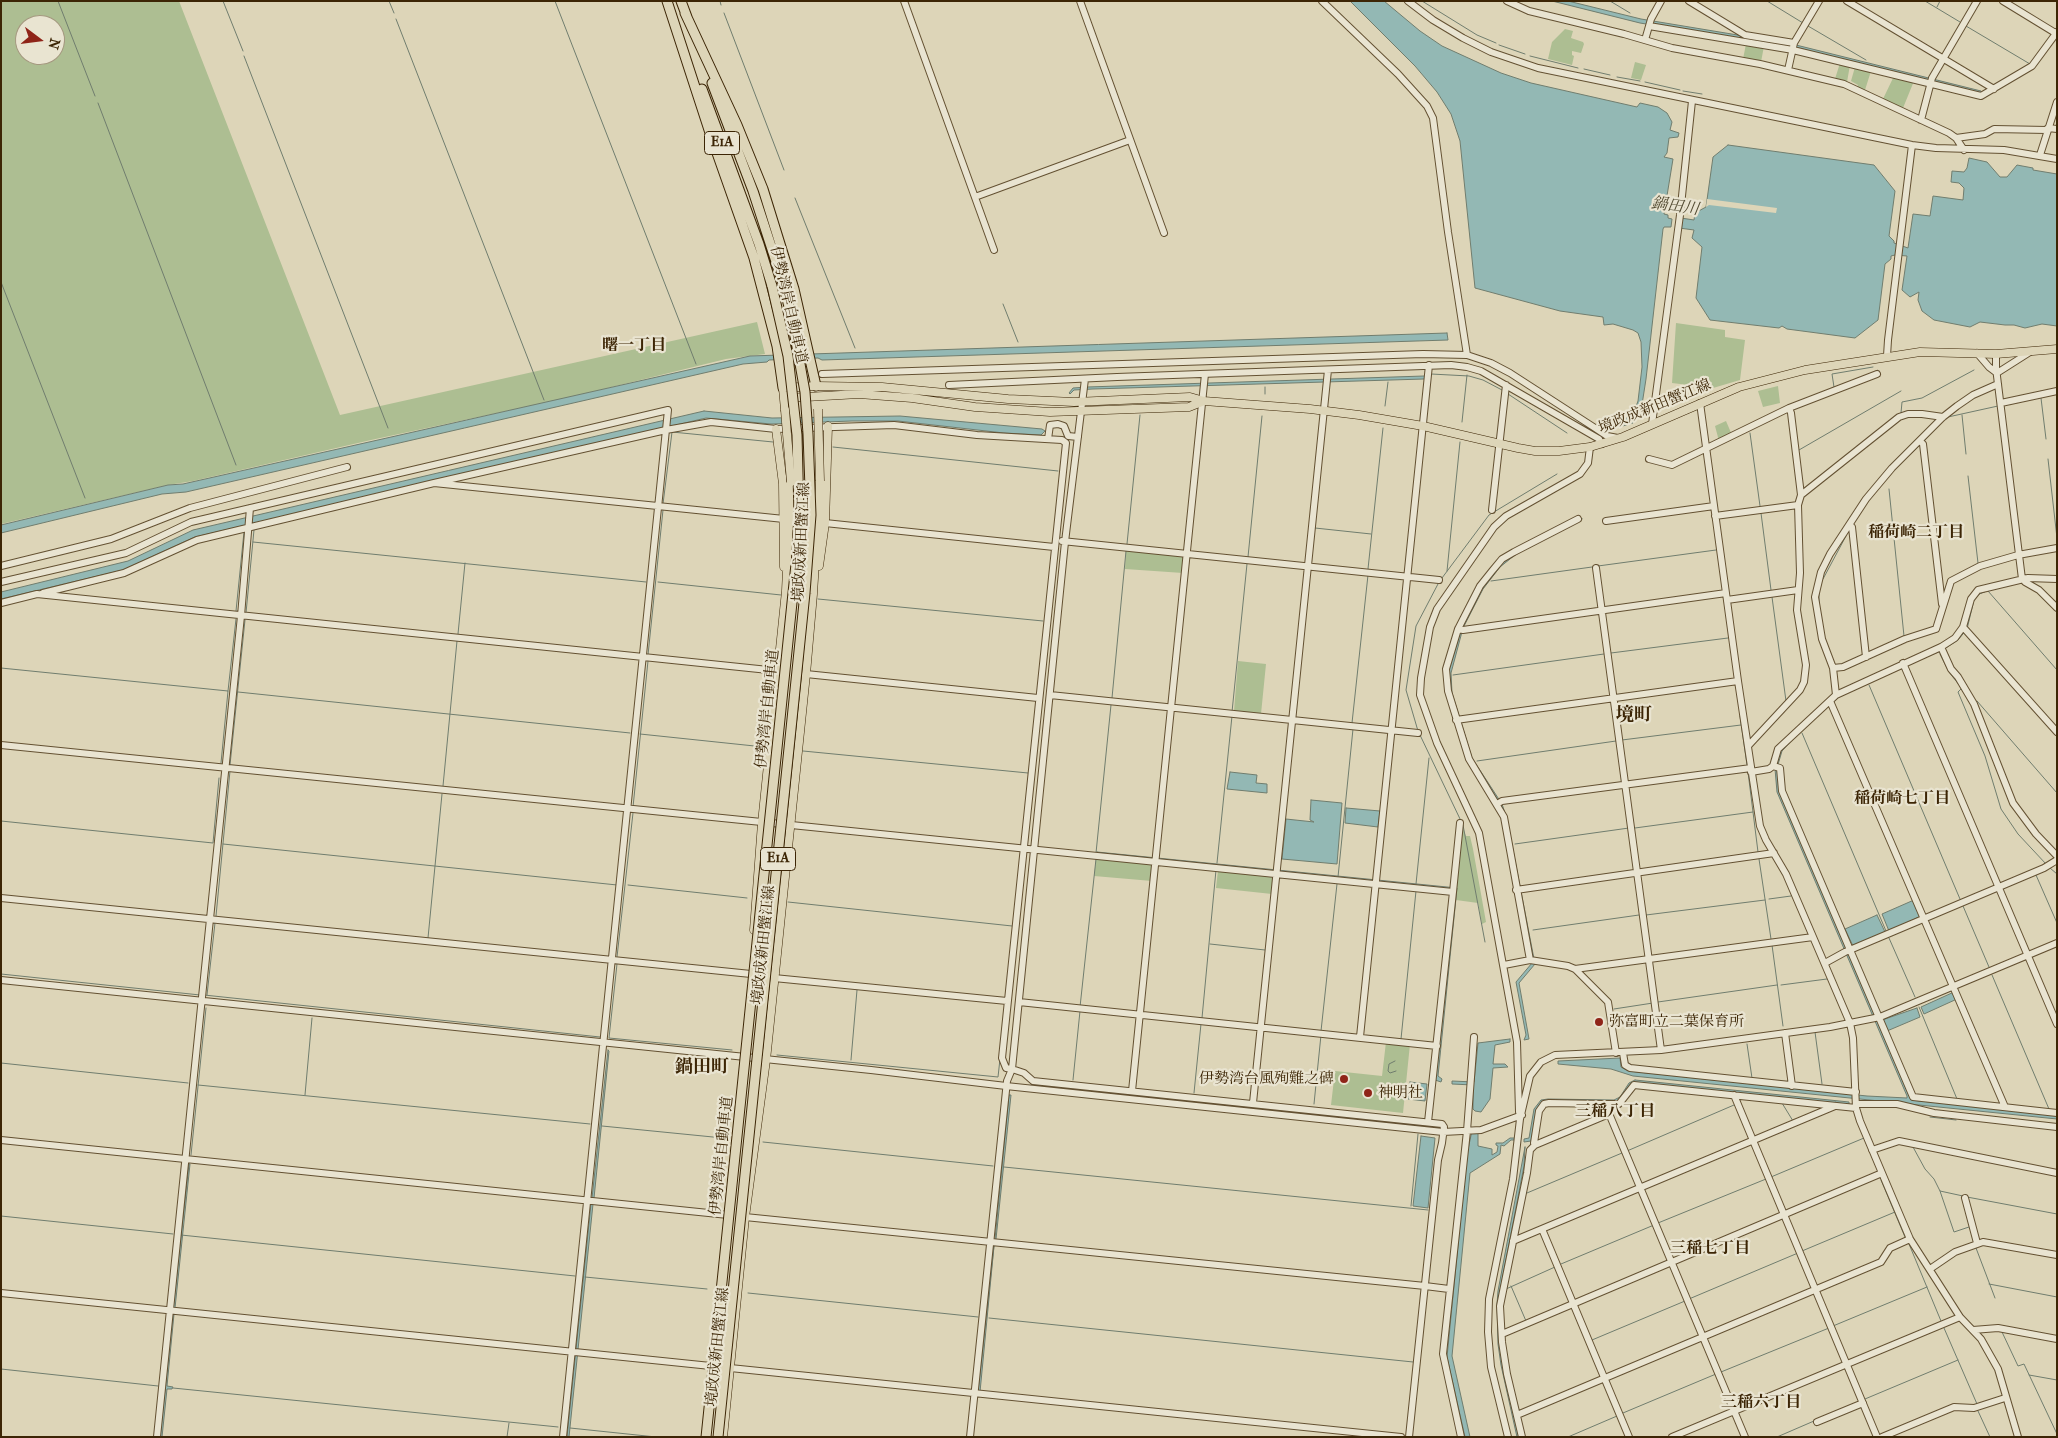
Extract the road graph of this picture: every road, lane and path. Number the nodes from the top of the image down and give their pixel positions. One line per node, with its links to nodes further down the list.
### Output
1 (668, 1): 53 (highway); 257 (highway, 伊勢湾岸自動車道 / E1A, bridge)
2 (681, 1): 14 (highway, 伊勢湾岸自動車道 / E1A)
3 (904, 1): 34 (street)
4 (1080, 1): 29 (street)
5 (1322, 1): 41 (street)
6 (1408, 1): 23 (street)
7 (1661, 1): 15 (street)
8 (1689, 1): 18 (street)
9 (1819, 1): 18 (street)
10 (1847, 1): 19 (street)
11 (1977, 1): 19 (street)
12 (2003, 1): 16 (street)
13 (1510, 2): 17 (street)
14 (685, 12): 54 (highway); 258 (highway, 伊勢湾岸自動車道 / E1A, bridge)
15 (1650, 23): 17 (street); 18 (street)
16 (2055, 33): 22 (street)
17 (1645, 40): 20 (street)
18 (1793, 48): 20 (street); 21 (street)
19 (1943, 58): 21 (street); 22 (street)
20 (1788, 70): 25 (street)
21 (1931, 81): 22 (street); 25 (street)
22 (1994, 89)
23 (1692, 101): 30 (street); 65 (street)
24 (2057, 102): 26 (street)
25 (1921, 120): 28 (street)
26 (2047, 129): 27 (street); 28 (street); 32 (street)
27 (2057, 129)
28 (1956, 138): 31 (street)
29 (1130, 140): 34 (street); 35 (street)
30 (1912, 145): 31 (street); 42 (street)
31 (1964, 150): 32 (street)
32 (2040, 155): 33 (street)
33 (2057, 158)
34 (976, 196): 36 (street)
35 (1164, 233)
36 (994, 250)
37 (2057, 349): 38 (main road, 境政成新田蟹江線)
38 (2031, 351): 40 (main road, 境政成新田蟹江線); 45 (street)
39 (1977, 353): 40 (main road, 境政成新田蟹江線); 42 (main road, 境政成新田蟹江線); 45 (street)
40 (1996, 354): 45 (street)
41 (1467, 355): 46 (street); 71 (street)
42 (1887, 356): 59 (main road, 境政成新田蟹江線)
43 (1429, 365): 44 (street); 52 (street); 67 (street)
44 (1327, 373): 47 (street); 63 (street)
45 (1997, 373): 50 (street)
46 (822, 374)
47 (1206, 374): 49 (street); 57 (street)
48 (1877, 374): 61 (street)
49 (1085, 381): 51 (street); 58 (street)
50 (1998, 384): 60 (street); 64 (street)
51 (949, 385)
52 (1506, 385): 74 (street); 75 (street)
53 (783, 388): 54 (main road, 境政成新田蟹江線); 56 (main road, 境政成新田蟹江線)
54 (816, 391): 56 (main road, 境政成新田蟹江線); 58 (main road, 境政成新田蟹江線); 62 (main road, 境政成新田蟹江線); 110 (main road, 境政成新田蟹江線, bridge)
55 (2057, 392): 60 (street)
56 (784, 398): 108 (main road, 境政成新田蟹江線, bridge)
57 (1204, 401): 58 (main road, 境政成新田蟹江線); 62 (main road, 境政成新田蟹江線); 63 (main road, 境政成新田蟹江線); 97 (street)
58 (1082, 402): 62 (street)
59 (1700, 403): 65 (main road, 境政成新田蟹江線); 77 (street)
60 (2001, 403): 98 (street)
61 (1789, 408): 77 (street); 81 (street)
62 (1082, 411): 70 (street)
63 (1324, 411): 67 (main road, 境政成新田蟹江線); 100 (street)
64 (1943, 417): 73 (street); 81 (street)
65 (1652, 424): 71 (main road, 境政成新田蟹江線)
66 (828, 426): 68 (street); 72 (street); 91 (main road)
67 (1423, 426): 75 (main road, 境政成新田蟹江線); 102 (street)
68 (776, 429): 69 (street); 88 (main road)
69 (666, 430): 80 (street); 83 (street); 85 (street)
70 (1078, 437): 72 (street); 94 (street)
71 (1621, 438): 74 (main road, 境政成新田蟹江線)
72 (1048, 439): 95 (street)
73 (1920, 440): 92 (street); 113 (street)
74 (1602, 444): 76 (main road, 境政成新田蟹江線)
75 (1500, 445): 76 (main road, 境政成新田蟹江線); 86 (street)
76 (1590, 447): 172 (street)
77 (1706, 449): 78 (street); 84 (street)
78 (1649, 459)
79 (347, 467): 99 (street)
80 (434, 483): 83 (street); 93 (street)
81 (1801, 495): 82 (street)
82 (1798, 505): 87 (street); 107 (street)
83 (659, 506): 88 (street); 120 (street)
84 (1714, 506): 87 (street); 90 (street)
85 (250, 510): 93 (street); 106 (street)
86 (1492, 510)
87 (1715, 516): 111 (street)
88 (784, 519): 108 (main road)
89 (1578, 519): 118 (street)
90 (1606, 521)
91 (826, 523): 95 (street); 110 (main road)
92 (1849, 525): 121 (street); 123 (street)
93 (250, 526): 109 (street); 116 (street)
94 (1065, 542): 95 (street); 97 (street); 127 (street)
95 (1055, 544): 130 (street)
96 (2057, 548): 98 (street)
97 (1187, 554): 100 (street); 132 (street)
98 (2018, 554): 105 (street); 113 (street)
99 (1, 566)
100 (1308, 566): 102 (street); 134 (street)
101 (1596, 568): 115 (street)
102 (1407, 577): 104 (street); 135 (street)
103 (2057, 579): 105 (street)
104 (1439, 580)
105 (2024, 580): 114 (street); 117 (street)
106 (1, 582)
107 (1798, 590): 111 (street); 139 (street)
108 (786, 591): 124 (main road, 境政成新田蟹江線)
109 (37, 594): 112 (street); 116 (street)
110 (813, 594): 125 (main road, 境政成新田蟹江線)
111 (1726, 597): 115 (street); 126 (street)
112 (1, 603)
113 (1943, 605): 121 (street)
114 (2057, 608)
115 (1602, 610): 118 (street); 129 (street)
116 (241, 616): 120 (street); 141 (street)
117 (1965, 628): 119 (street); 136 (street)
118 (1460, 629): 133 (street)
119 (1942, 649): 122 (street); 152 (street)
120 (644, 657): 124 (street); 145 (street)
121 (1866, 657): 123 (street)
122 (1903, 664): 128 (street); 158 (street)
123 (1833, 668): 128 (street)
124 (778, 671): 146 (main road, 境政成新田蟹江線)
125 (806, 674): 130 (street); 148 (main road, 境政成新田蟹江線)
126 (1738, 681): 129 (street); 139 (street)
127 (1050, 695): 132 (street); 150 (street)
128 (1836, 695): 131 (street)
129 (1614, 697): 133 (street); 143 (street)
130 (1038, 698): 149 (street)
131 (1831, 702): 140 (street); 162 (street)
132 (1172, 708): 134 (street); 153 (street)
133 (1459, 719): 144 (street)
134 (1291, 720): 135 (street); 155 (street)
135 (1392, 730): 137 (street); 157 (street)
136 (2057, 732)
137 (1418, 733)
138 (1, 745): 141 (street)
139 (1748, 746): 142 (street)
140 (1775, 767): 142 (street); 166 (street)
141 (225, 768): 145 (street); 163 (street)
142 (1751, 770): 143 (street); 151 (street)
143 (1626, 784): 144 (street); 156 (street)
144 (1499, 803): 159 (street)
145 (628, 810): 146 (street); 170 (street)
146 (762, 823): 148 (street); 174 (main road, 境政成新田蟹江線)
147 (1460, 823): 160 (street)
148 (789, 826): 149 (street); 175 (main road, 境政成新田蟹江線)
149 (1023, 850): 150 (street); 179 (street)
150 (1034, 850): 153 (street); 180 (street)
151 (1774, 854): 156 (street); 164 (street)
152 (2057, 856)
153 (1157, 860): 155 (street); 181 (street)
154 (2057, 860): 158 (street)
155 (1277, 872): 157 (street); 185 (street)
156 (1638, 872): 159 (street); 168 (street)
157 (1377, 882): 160 (street); 187 (street)
158 (1999, 886): 162 (street); 167 (street)
159 (1518, 889): 169 (street)
160 (1453, 890): 190 (street)
161 (1, 898): 163 (street)
162 (1924, 918): 166 (street); 177 (street)
163 (209, 919): 170 (street); 178 (street)
164 (1813, 937): 168 (street); 171 (street)
165 (2057, 943): 167 (street)
166 (1848, 951): 171 (street); 182 (street)
167 (2028, 955): 177 (street); 184 (street)
168 (1650, 959): 173 (street); 191 (street)
169 (1532, 960): 172 (street); 173 (street)
170 (613, 961): 174 (street); 189 (street)
171 (1825, 963): 183 (street)
172 (1504, 965): 207 (street)
173 (1576, 969): 192 (street)
174 (751, 974): 193 (main road, 境政成新田蟹江線)
175 (774, 978): 179 (street); 194 (main road, 境政成新田蟹江線)
176 (1, 980): 178 (street)
177 (1953, 986): 182 (street); 204 (street)
178 (201, 997): 189 (street); 216 (street)
179 (1007, 1001): 195 (street)
180 (1018, 1002): 181 (street); 195 (street)
181 (1141, 1015): 185 (street); 198 (street)
182 (1876, 1018): 183 (street); 204 (street)
183 (1850, 1023): 186 (street); 200 (street)
184 (2057, 1024)
185 (1261, 1027): 187 (street); 201 (street)
186 (1785, 1033): 191 (street); 197 (street)
187 (1360, 1037): 190 (street)
188 (1474, 1037): 210 (street)
189 (604, 1042): 193 (street); 221 (street)
190 (1437, 1046): 208 (street)
191 (1661, 1050): 192 (street)
192 (1619, 1053): 197 (street); 207 (street)
193 (744, 1057): 194 (street); 223 (main road, 境政成新田蟹江線)
194 (766, 1060): 196 (street); 224 (main road, 境政成新田蟹江線)
195 (1012, 1070): 196 (street); 198 (street)
196 (1006, 1086): 211 (street); 228 (street)
197 (1792, 1086): 200 (street)
198 (1132, 1091): 201 (street)
199 (1734, 1095): 202 (street); 203 (street); 213 (street)
200 (1856, 1100): 203 (street); 209 (street); 215 (street)
201 (1253, 1103): 208 (street)
202 (1605, 1104): 206 (street); 214 (street)
203 (1835, 1106): 213 (street)
204 (2005, 1107): 205 (street)
205 (2057, 1112)
206 (1609, 1114): 214 (street); 219 (street)
207 (1520, 1115): 210 (street); 264 (street)
208 (1428, 1122): 211 (street)
209 (2057, 1126)
210 (1469, 1131): 211 (street); 234 (street)
211 (1443, 1132): 233 (street)
212 (1, 1140): 216 (street)
213 (1753, 1141): 219 (street); 222 (street)
214 (1535, 1145): 227 (street)
215 (1872, 1150): 217 (street); 218 (street)
216 (185, 1159): 221 (street); 238 (street)
217 (2057, 1172)
218 (1882, 1173): 222 (street); 226 (street)
219 (1640, 1188): 225 (street); 231 (street)
220 (1965, 1198): 229 (street)
221 (587, 1200): 223 (street); 244 (street)
222 (1784, 1214): 231 (street); 235 (street)
223 (728, 1215): 246 (main road, 境政成新田蟹江線)
224 (745, 1217): 228 (street); 247 (main road, 境政成新田蟹江線)
225 (1542, 1229): 227 (street); 237 (street)
226 (1910, 1239): 232 (street); 235 (street)
227 (1513, 1241): 241 (street)
228 (990, 1242): 233 (street); 249 (street)
229 (1977, 1243): 230 (street); 232 (street)
230 (2057, 1255)
231 (1672, 1262): 237 (street); 242 (street)
232 (1930, 1269): 239 (street)
233 (1425, 1286): 234 (street); 262 (street)
234 (1449, 1289): 263 (street)
235 (1815, 1290): 242 (street); 245 (street)
236 (1, 1293): 238 (street)
237 (1573, 1304): 241 (street); 248 (street)
238 (169, 1310): 244 (street); 255 (street)
239 (1960, 1317): 240 (street); 245 (street)
240 (1973, 1330): 243 (street); 250 (street)
241 (1502, 1334): 253 (street)
242 (1703, 1336): 248 (street); 252 (street)
243 (2057, 1339)
244 (576, 1353): 246 (street); 256 (street)
245 (1846, 1364): 251 (street); 252 (street)
246 (709, 1366): 247 (street); 257 (main road, 境政成新田蟹江線)
247 (730, 1368): 249 (street); 259 (main road, 境政成新田蟹江線)
248 (1604, 1378): 253 (street); 266 (street)
249 (974, 1394): 260 (street); 261 (street)
250 (2005, 1398): 270 (street); 271 (street)
251 (1863, 1403): 254 (street); 269 (street)
252 (1734, 1411): 267 (street); 268 (street)
253 (1517, 1415): 265 (street)
254 (1817, 1422)
255 (157, 1437)
256 (563, 1437)
257 (704, 1437)
258 (718, 1437)
259 (723, 1437)
260 (970, 1437)
261 (1401, 1437)
262 (1409, 1437)
263 (1460, 1437)
264 (1508, 1437)
265 (1522, 1437)
266 (1629, 1437)
267 (1672, 1437)
268 (1745, 1437)
269 (1877, 1437)
270 (1882, 1437)
271 (2018, 1437)

